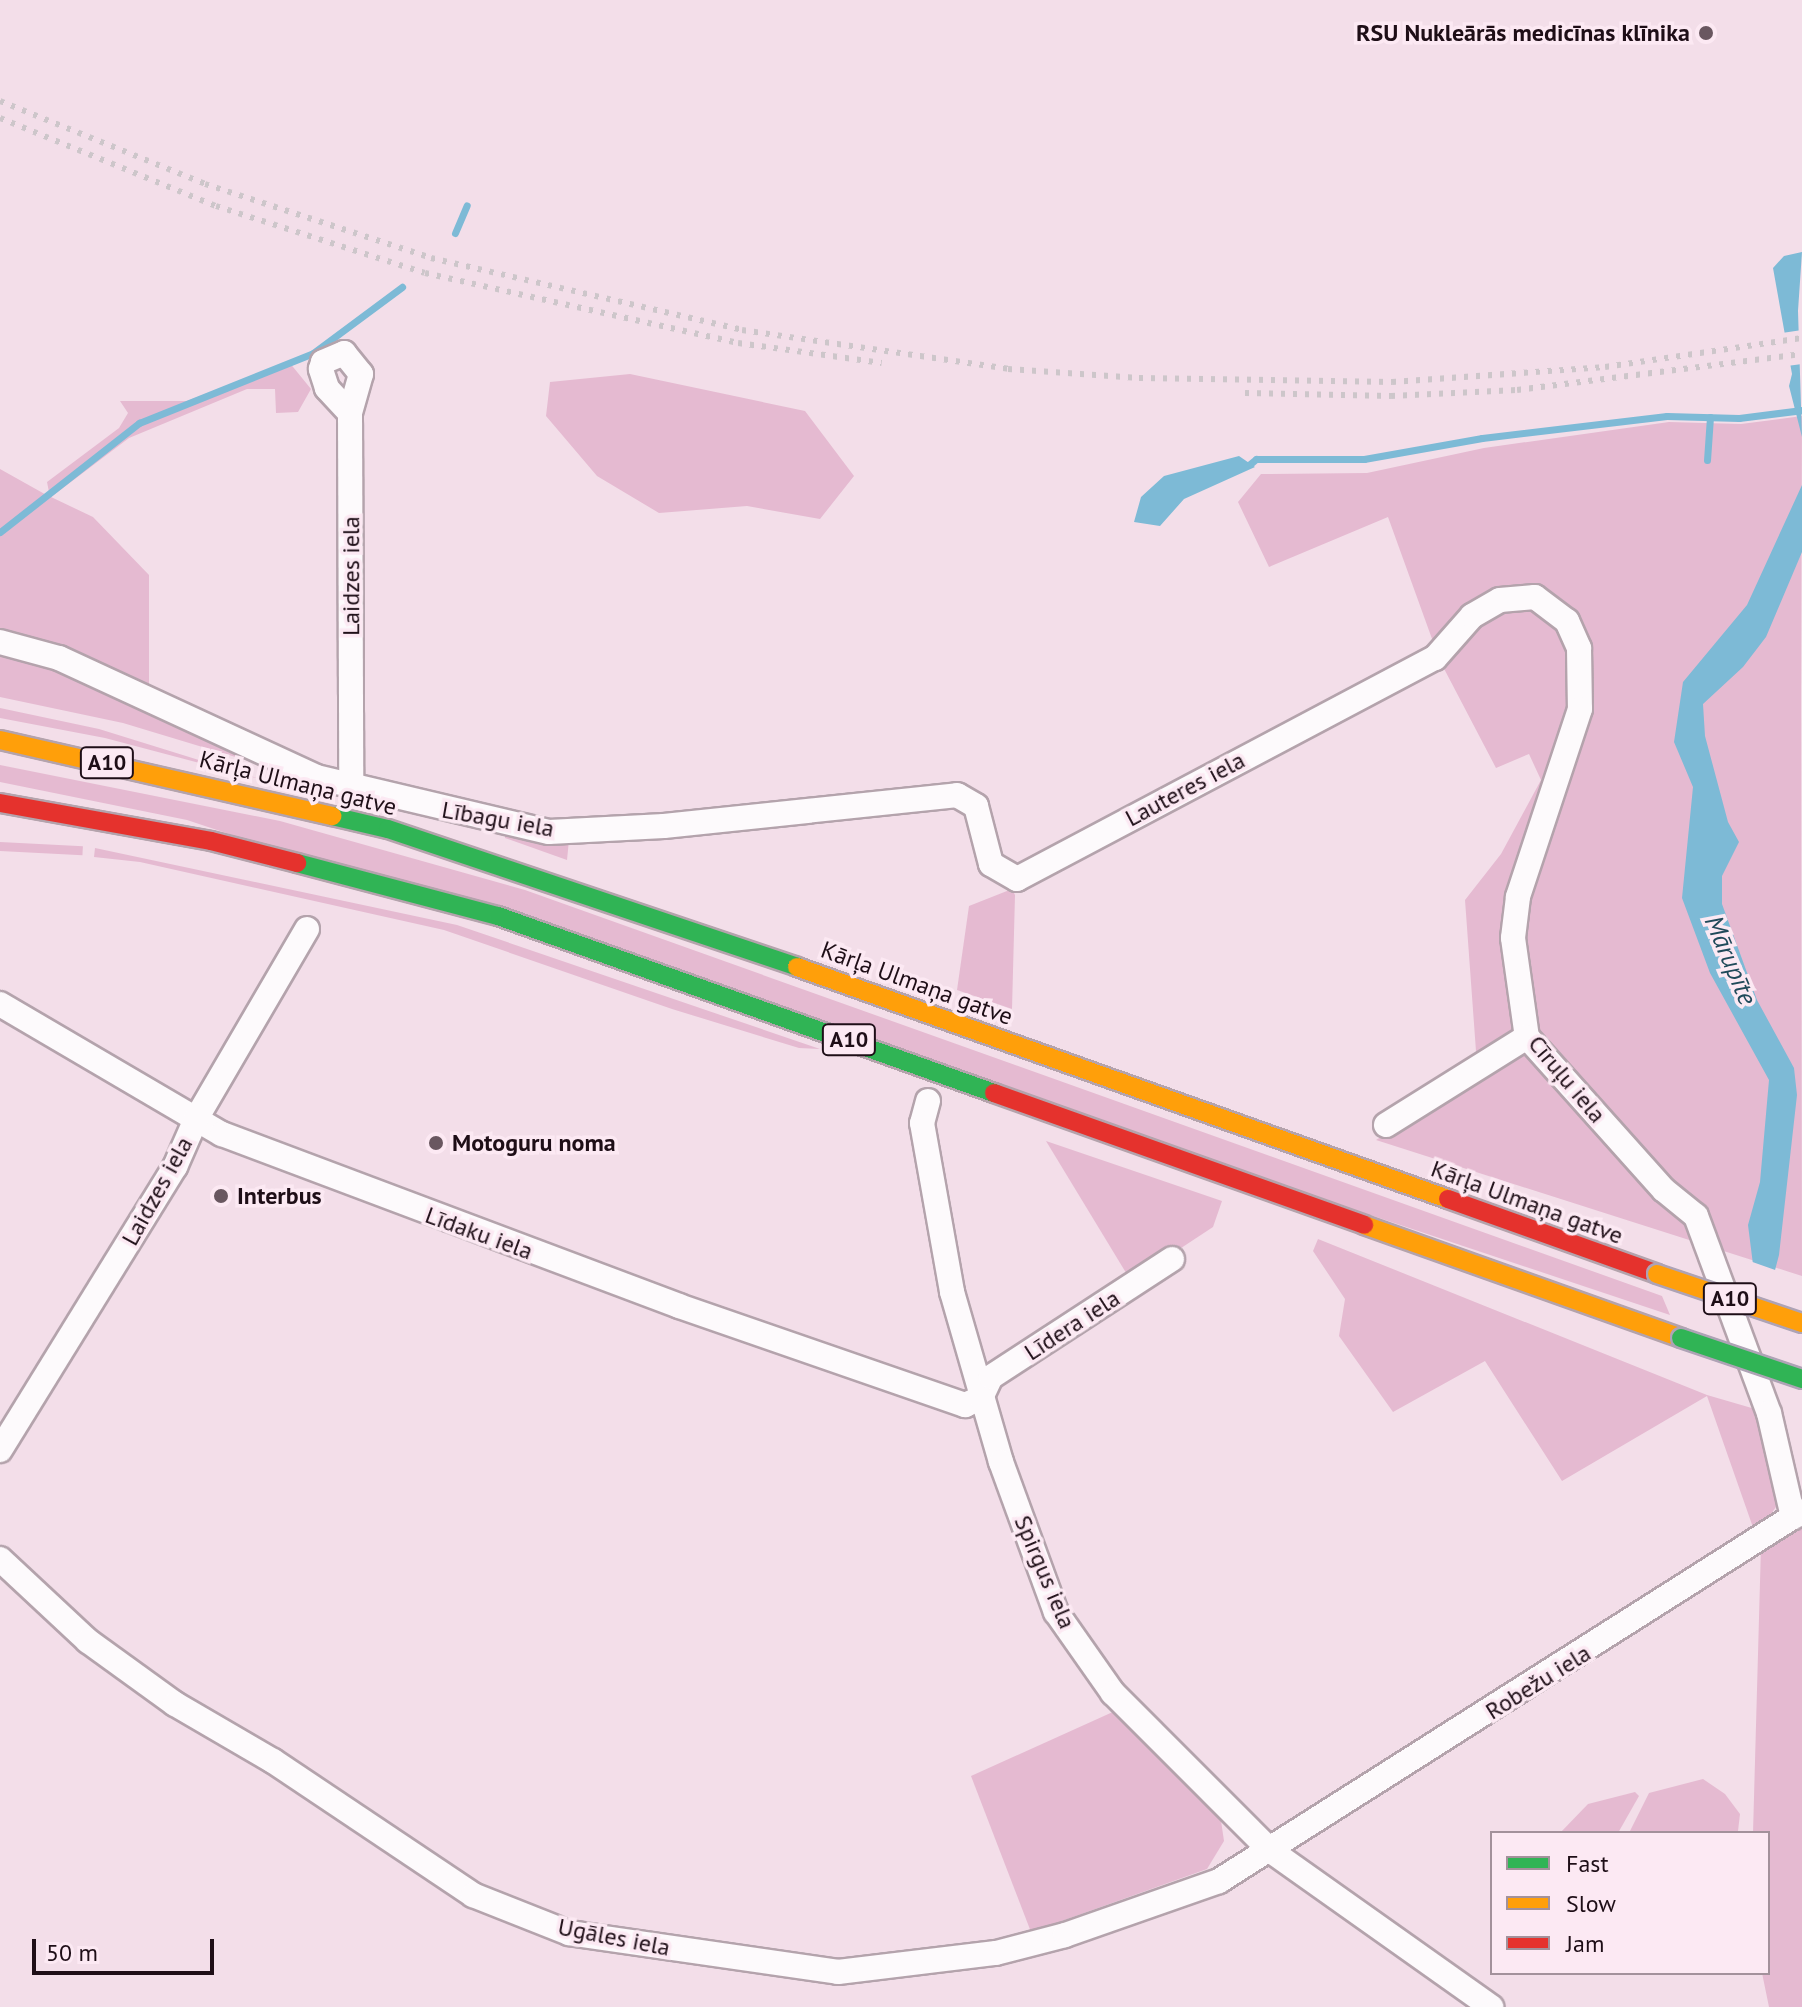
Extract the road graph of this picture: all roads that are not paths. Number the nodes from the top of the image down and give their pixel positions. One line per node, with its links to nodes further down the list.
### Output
1 (350, 413): 5 (street, Laidzes iela)
2 (0, 642): 5 (street, Lībagu iela)
3 (1435, 658): 7 (street, Lauteres iela); 10 (street, Cīruļu iela)
4 (0, 740): 15 (highway, Kārļa Ulmaņa gatve / A10, bridge)
5 (351, 786): 7 (street, Lībagu iela)
6 (0, 803): 16 (highway, A10, bridge)
7 (976, 806)
8 (307, 929): 12 (street, Laidzes iela)
9 (0, 1004): 12 (street, Līdaku iela)
10 (1527, 1037): 13 (street); 19 (street, Cīruļu iela)
11 (928, 1101): 17 (street, Spirgus iela)
12 (196, 1119): 17 (street, Līdaku iela); 18 (street, Laidzes iela)
13 (1386, 1125)
14 (1172, 1259): 17 (street, Līdera iela)
15 (1802, 1323)
16 (1802, 1379)
17 (981, 1398): 21 (street, Spirgus iela)
18 (0, 1450)
19 (1798, 1514): 21 (street, Robežu iela)
20 (0, 1559): 21 (street, Ugāles iela)
21 (1271, 1851): 22 (street, Spirgus iela)
22 (1491, 2007)

